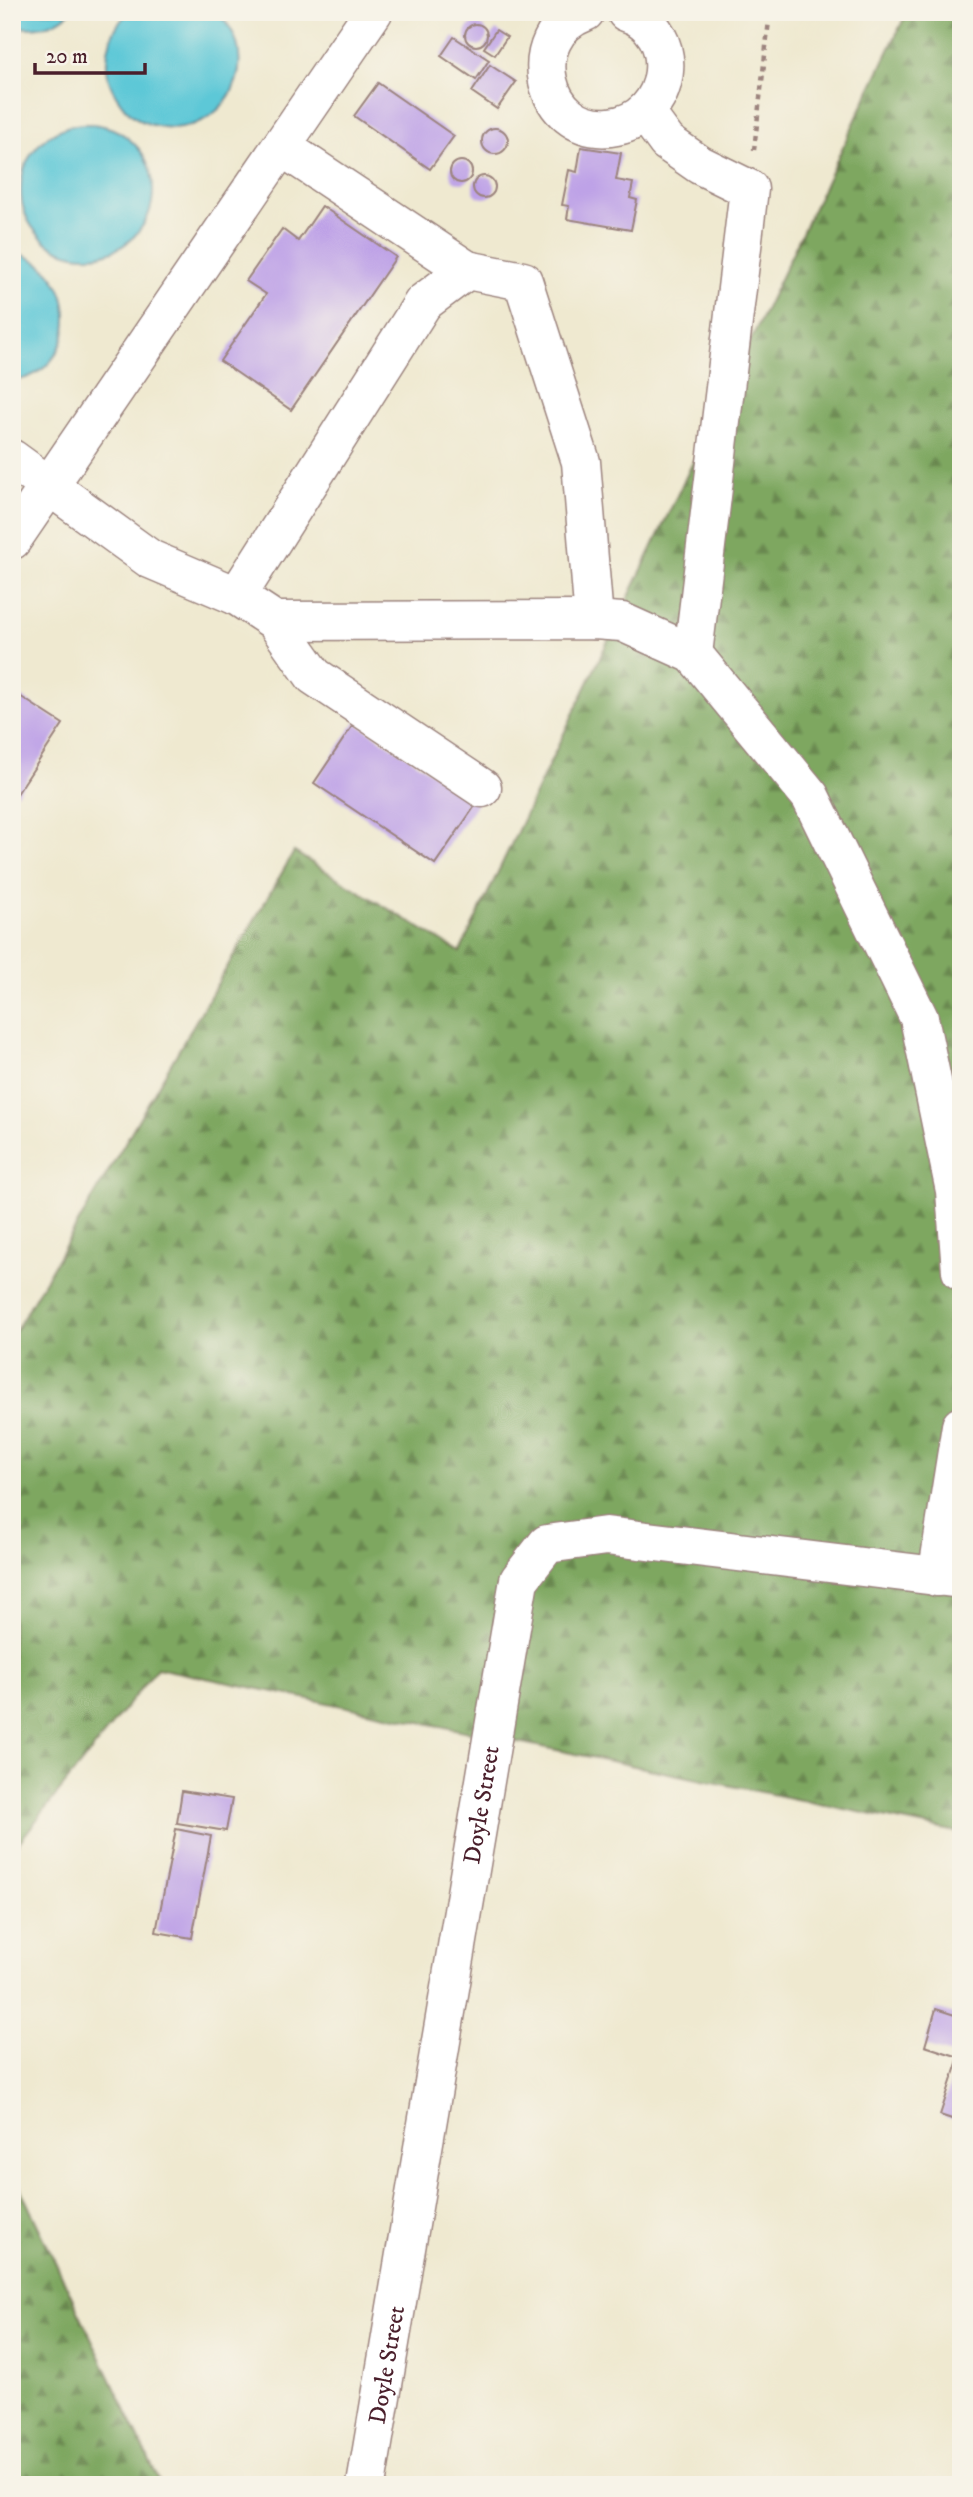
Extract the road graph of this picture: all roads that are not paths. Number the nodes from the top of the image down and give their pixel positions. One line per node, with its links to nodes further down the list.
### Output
1 (373, 12): 5 (street)
2 (585, 12): 4 (street)
3 (626, 12): 4 (street)
4 (645, 112): 13 (street)
5 (282, 147): 6 (street); 8 (street)
6 (467, 271): 10 (street); 11 (street)
7 (12, 459): 8 (street)
8 (49, 486): 9 (street); 10 (street)
9 (12, 540)
10 (237, 596): 12 (street)
11 (594, 620): 12 (street); 13 (street)
12 (275, 621): 14 (street)
13 (693, 654): 15 (street)
14 (482, 788)
15 (961, 1271)
16 (961, 1426): 17 (street)
17 (949, 1578): 18 (street, Doyle Street)
18 (366, 2485)

